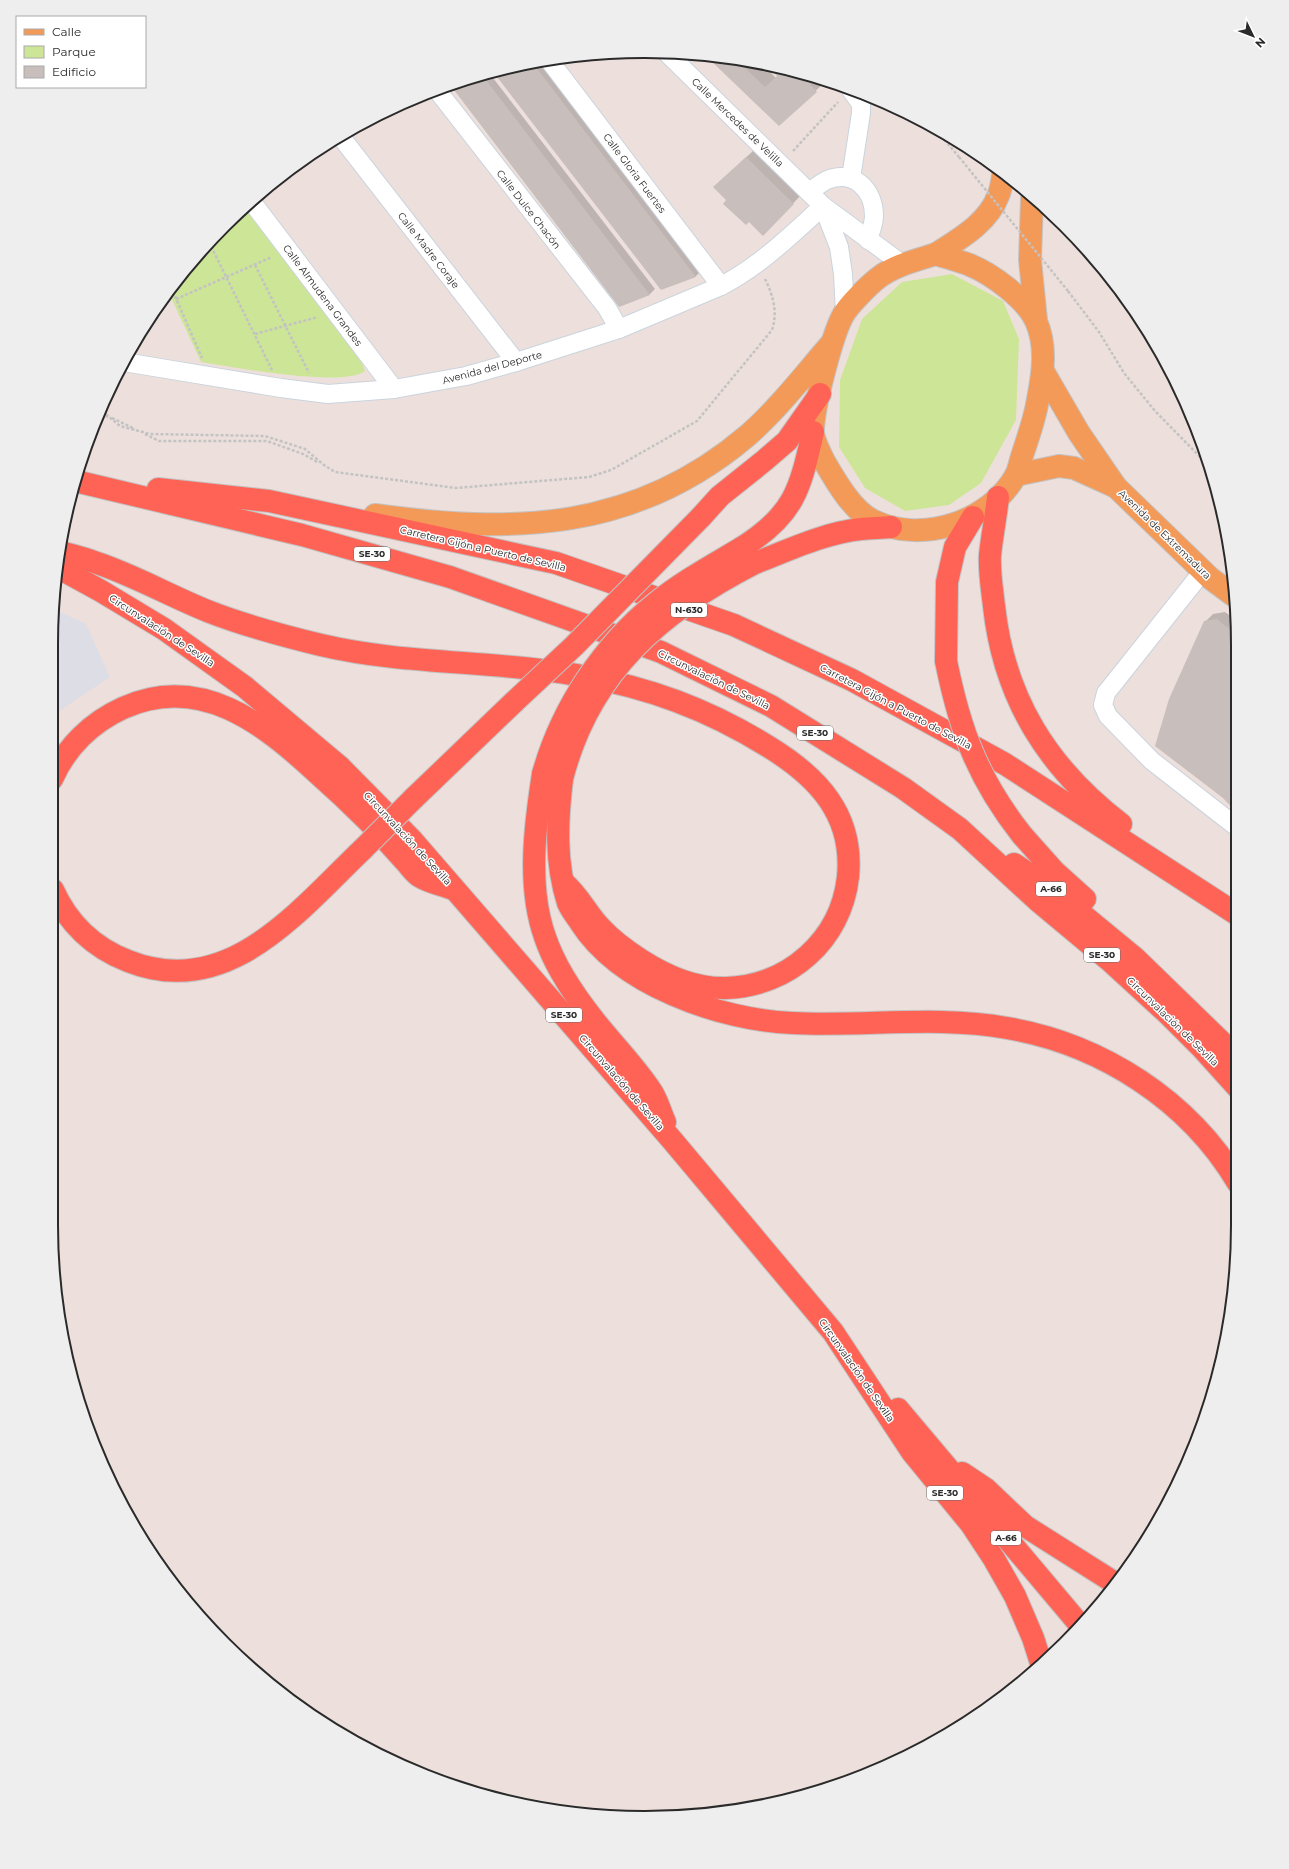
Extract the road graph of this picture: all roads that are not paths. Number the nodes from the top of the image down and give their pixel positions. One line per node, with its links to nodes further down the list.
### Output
1 (673, 59): 8 (street, Calle Mercedes de Velilla)
2 (553, 65): 15 (street, Calle Gloria Fuertes)
3 (441, 95): 18 (street, Calle Dulce Chacón)
4 (845, 95): 6 (street)
5 (344, 141): 20 (street, Calle Madre Coraje)
6 (851, 178): 8 (street); 12 (street)
7 (1002, 179): 13 (main road)
8 (809, 192): 11 (street, Calle Mercedes de Velilla)
9 (1032, 205): 17 (main road)
10 (255, 206): 23 (street, Calle Almudena Grandes)
11 (823, 206): 12 (street); 15 (street, Avenida del Deporte); 16 (street)
12 (868, 240): 14 (street)
13 (936, 254): 14 (main road); 17 (main road)
14 (902, 264): 16 (main road)
15 (721, 286): 18 (street, Avenida del Deporte)
16 (845, 313): 19 (main road)
17 (1036, 320): 22 (main road)
18 (619, 328): 20 (street, Avenida del Deporte)
19 (833, 342): 24 (main road); 31 (main road)
20 (516, 362): 23 (street, Avenida del Deporte)
21 (130, 363): 23 (street, Avenida del Deporte)
22 (1043, 371): 26 (main road); 29 (main road)
23 (394, 389)
24 (820, 394): 25 (main road); 44 (highway, bridge)
25 (813, 432): 33 (main road); 35 (highway)
26 (1016, 475): 29 (main road); 30 (main road)
27 (82, 481): 31 (highway, Carretera Gijón a Puerto de Sevilla / N-630)
28 (81, 482): 41 (highway, Circunvalación de Sevilla / SE-30)
29 (1116, 487): 37 (main road, Avenida de Extremadura)
30 (998, 498): 32 (main road); 45 (highway)
31 (269, 501): 46 (highway, Carretera Gijón a Puerto de Sevilla / N-630)
32 (974, 517): 33 (main road); 47 (highway, bridge)
33 (891, 527): 35 (highway)
34 (65, 553): 42 (highway)
35 (749, 555): 42 (highway, bridge); 50 (highway, bridge)
36 (63, 571): 43 (highway, Circunvalación de Sevilla / SE-30)
37 (1203, 571): 38 (main road, Avenida de Extremadura); 40 (street)
38 (1229, 592)
39 (58, 767): 43 (highway)
40 (1231, 823)
41 (960, 829): 47 (highway, A-66); 49 (highway, Circunvalación de Sevilla / SE-30)
42 (564, 883): 51 (highway)
43 (456, 891): 50 (highway, Circunvalación de Sevilla / SE-30)
44 (58, 901)
45 (1231, 906)
46 (1231, 910)
47 (1135, 958): 48 (highway, A-66)
48 (1231, 1051)
49 (1231, 1080)
50 (672, 1140): 52 (highway, Circunvalación de Sevilla / SE-30)
51 (1231, 1173)
52 (833, 1332): 53 (highway, A-66); 56 (highway, Circunvalación de Sevilla / SE-30)
53 (939, 1458): 54 (highway); 55 (highway, A-66)
54 (1111, 1581)
55 (1076, 1621)
56 (1039, 1657)

